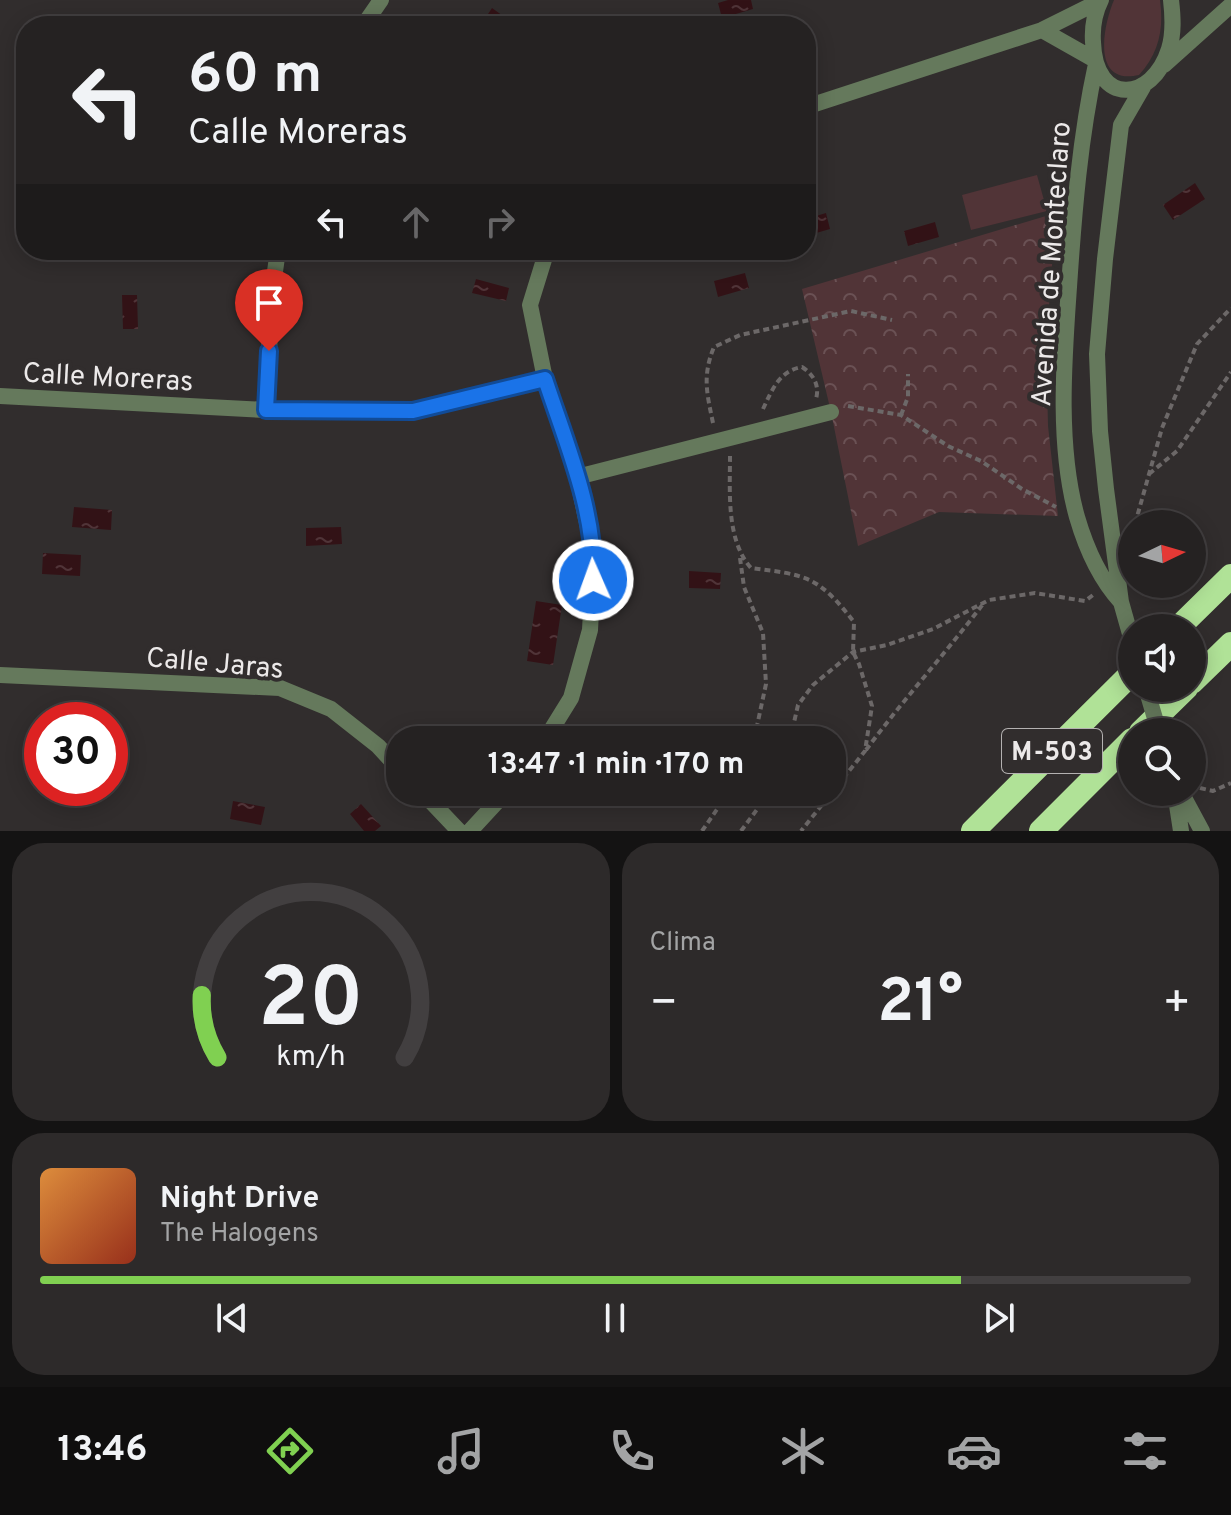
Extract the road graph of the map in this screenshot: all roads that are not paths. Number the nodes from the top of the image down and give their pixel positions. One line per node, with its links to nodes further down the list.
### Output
1 (1171, 0): 7 (street)
2 (1215, 0): 4 (street)
3 (1101, 1): 5 (street); 6 (street, Avenida de Monteclaro)
4 (1231, 4): 7 (street, Avenida de Monteclaro)
5 (1042, 30): 6 (street); 9 (street)
6 (1095, 62): 8 (street); 18 (street, Avenida de Monteclaro)
7 (1160, 68): 8 (street, Avenida de Monteclaro)
8 (1143, 87): 18 (street, Avenida de Monteclaro)
9 (816, 104)
10 (277, 260): 14 (street)
11 (544, 260): 12 (street)
12 (545, 379): 14 (street, Calle Moreras); 16 (street)
13 (0, 396): 14 (street, Calle Moreras)
14 (266, 410)
15 (831, 412): 16 (street)
16 (577, 477): 27 (street)
17 (1231, 576): 20 (highway)
18 (1121, 602): 19 (street)
19 (1124, 614)
20 (1192, 614)
21 (1231, 644): 22 (highway)
22 (1206, 668)
23 (0, 675): 29 (street, Calle Jaras)
24 (1118, 687): 36 (highway, M-503)
25 (1172, 702): 26 (highway, M-503)
26 (1155, 718)
27 (554, 726)
28 (1118, 754): 37 (highway, M-503)
29 (386, 755)
30 (435, 806): 34 (street)
31 (493, 806): 35 (street)
32 (1177, 806): 38 (street)
33 (1193, 806): 39 (street)
34 (459, 831)
35 (470, 831)
36 (973, 831)
37 (1041, 831)
38 (1181, 831)
39 (1202, 831)

